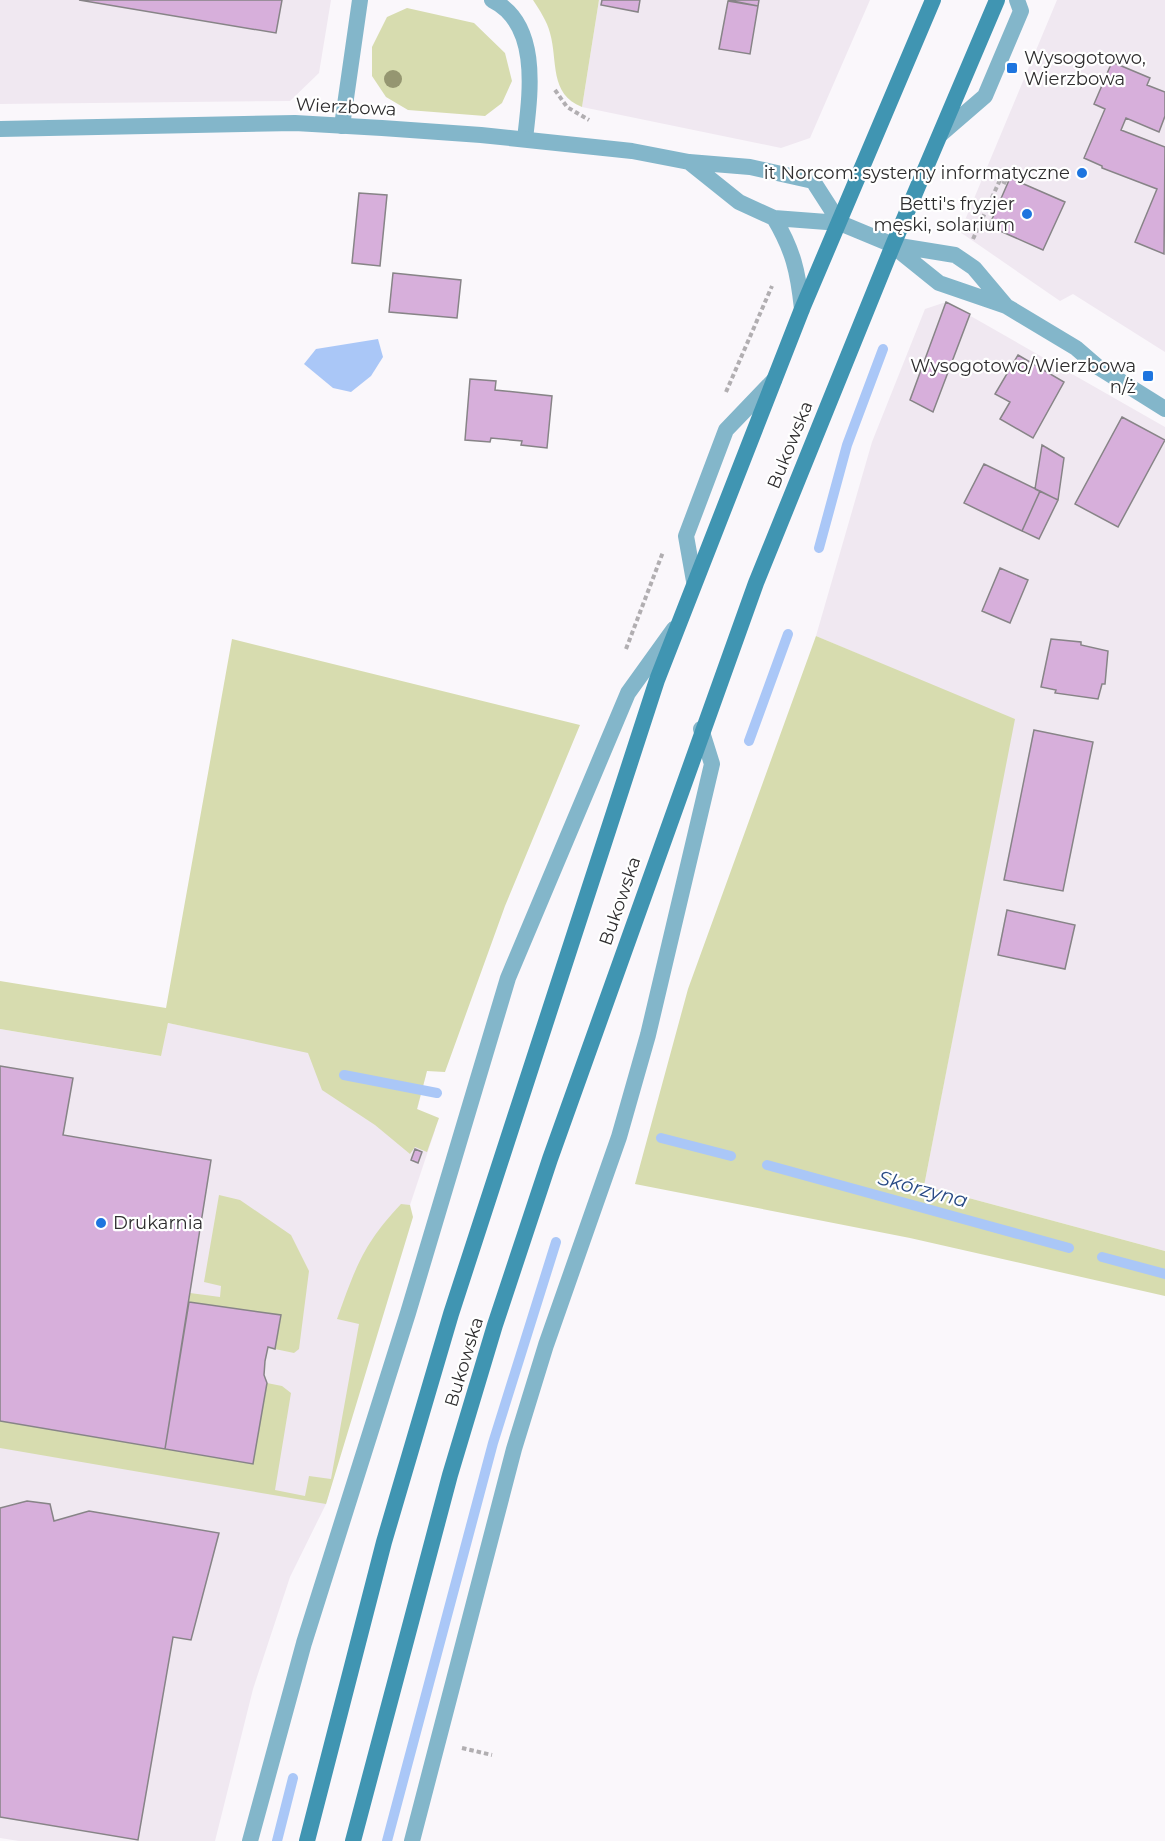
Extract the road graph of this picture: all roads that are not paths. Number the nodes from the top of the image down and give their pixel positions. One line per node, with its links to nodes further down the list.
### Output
1 (360, 0): 6 (street)
2 (492, 0): 9 (street)
3 (933, 0): 12 (main road, Bukowska)
4 (997, 0): 8 (main road, Bukowska)
5 (1017, 0): 8 (street)
6 (342, 126): 7 (street, Wierzbowa); 9 (street, Wierzbowa)
7 (0, 129)
8 (940, 134): 13 (main road, Bukowska)
9 (525, 139): 10 (street, Wierzbowa)
10 (689, 162): 11 (street, Wierzbowa); 12 (street, Wierzbowa)
11 (774, 218): 12 (street, Wierzbowa); 15 (street)
12 (840, 223): 13 (street, Wierzbowa); 15 (main road, Bukowska)
13 (893, 245): 14 (street, Wierzbowa); 14 (street, Wierzbowa); 20 (main road, Bukowska)
14 (1006, 306): 17 (street, Wierzbowa)
15 (802, 309): 16 (main road, Bukowska)
16 (775, 379): 18 (main road, Bukowska); 18 (street)
17 (1165, 409)
18 (694, 581): 19 (main road, Bukowska)
19 (678, 623): 21 (street); 22 (main road, Bukowska)
20 (701, 729): 23 (main road, Bukowska); 24 (street)
21 (250, 1841)
22 (307, 1841)
23 (353, 1841)
24 (412, 1841)

